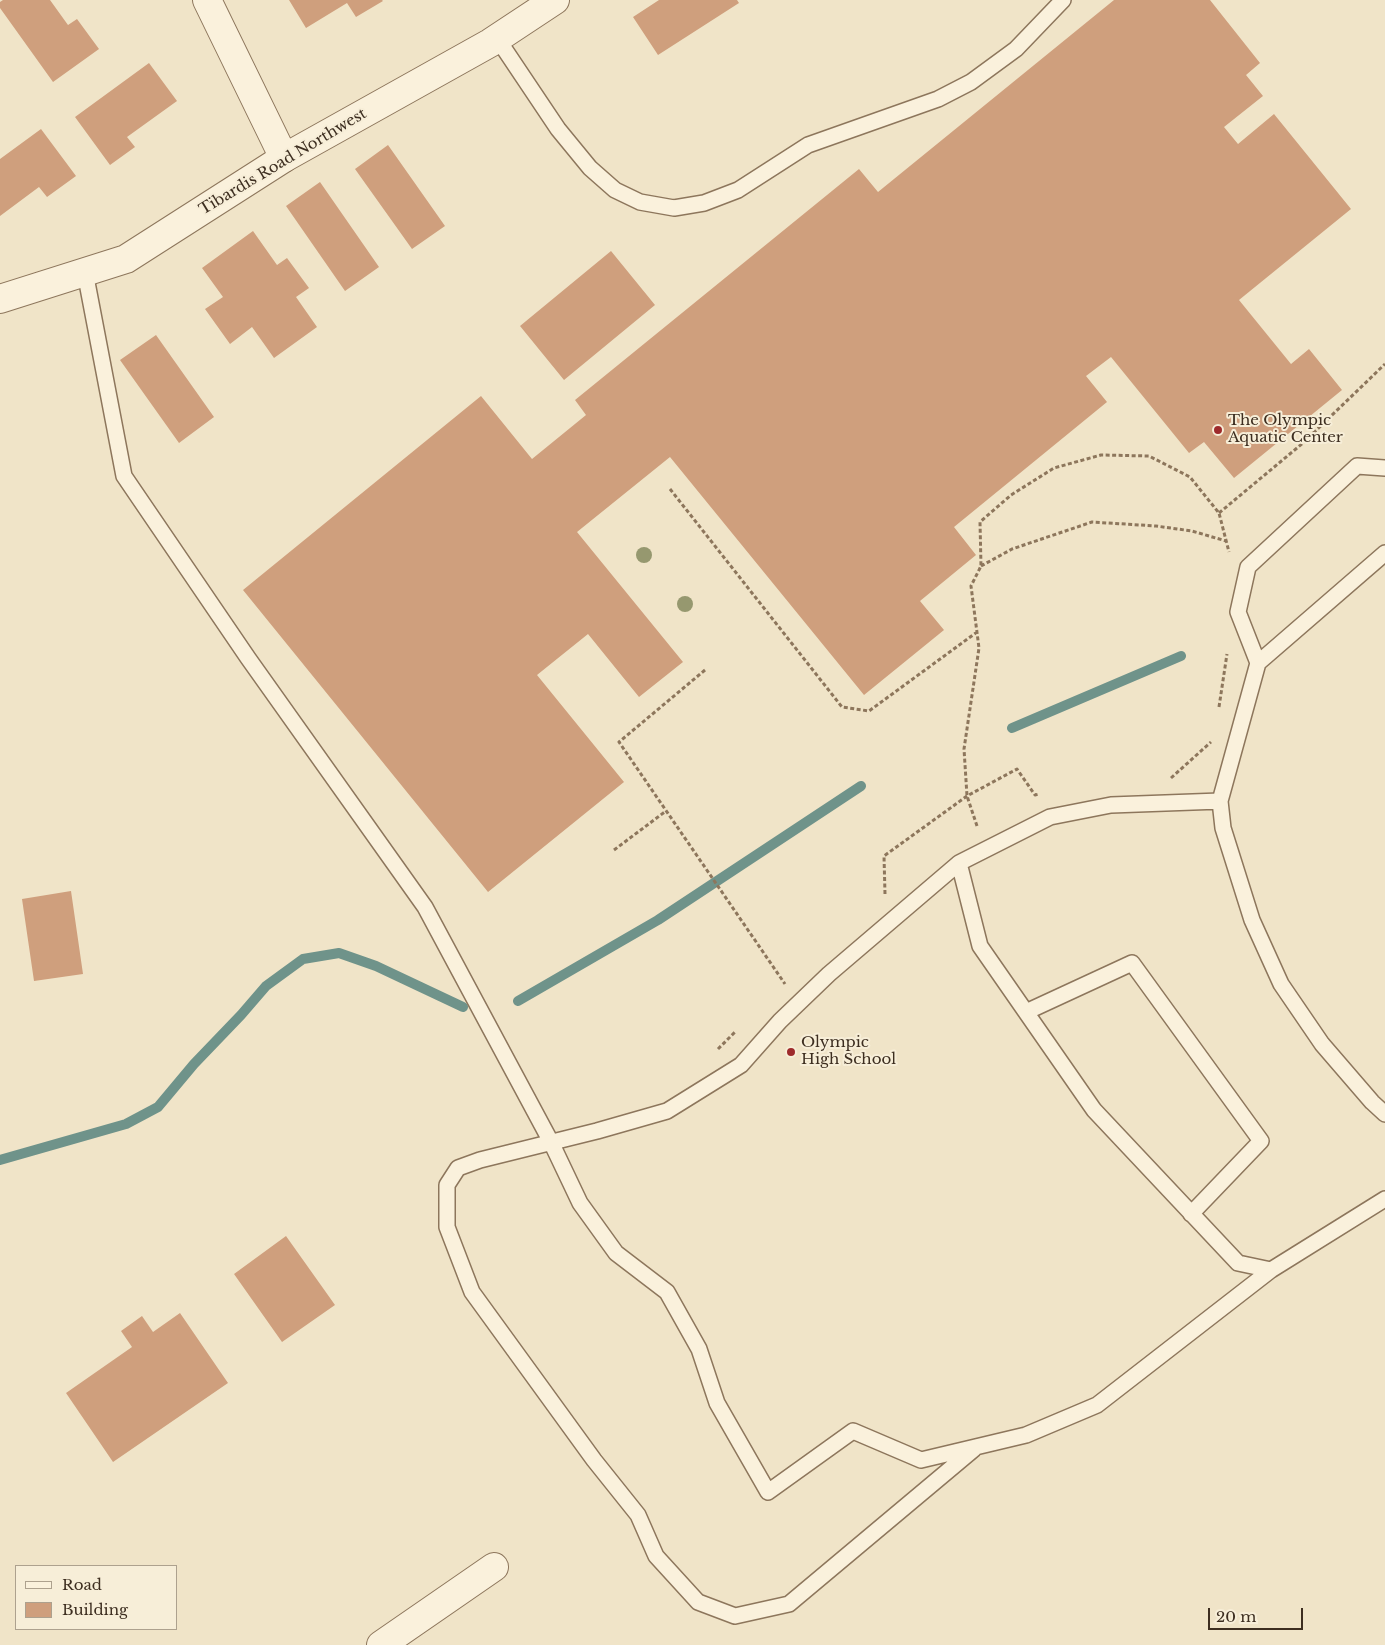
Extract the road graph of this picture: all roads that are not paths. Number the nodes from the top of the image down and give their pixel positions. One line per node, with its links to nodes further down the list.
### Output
1 (207, 0): 5 (street)
2 (555, 0): 4 (street, Tibardis Road Northwest)
3 (1063, 0): 4 (lane)
4 (497, 38): 5 (street, Tibardis Road Northwest)
5 (284, 158): 6 (street, Tibardis Road Northwest)
6 (85, 272): 7 (street, Tibardis Road Northwest); 15 (lane)
7 (0, 299)
8 (1385, 468): 10 (lane)
9 (1385, 553): 10 (lane)
10 (1258, 663): 11 (lane)
11 (1220, 802): 12 (lane); 14 (lane)
12 (959, 863): 13 (lane); 15 (lane)
13 (1026, 1012): 17 (lane); 17 (lane)
14 (1385, 1114)
15 (552, 1142): 19 (lane); 19 (lane)
16 (1385, 1198): 18 (lane)
17 (1191, 1214): 18 (lane)
18 (1271, 1270): 19 (lane)
19 (976, 1447)
20 (494, 1567): 21 (street)
21 (381, 1645)

